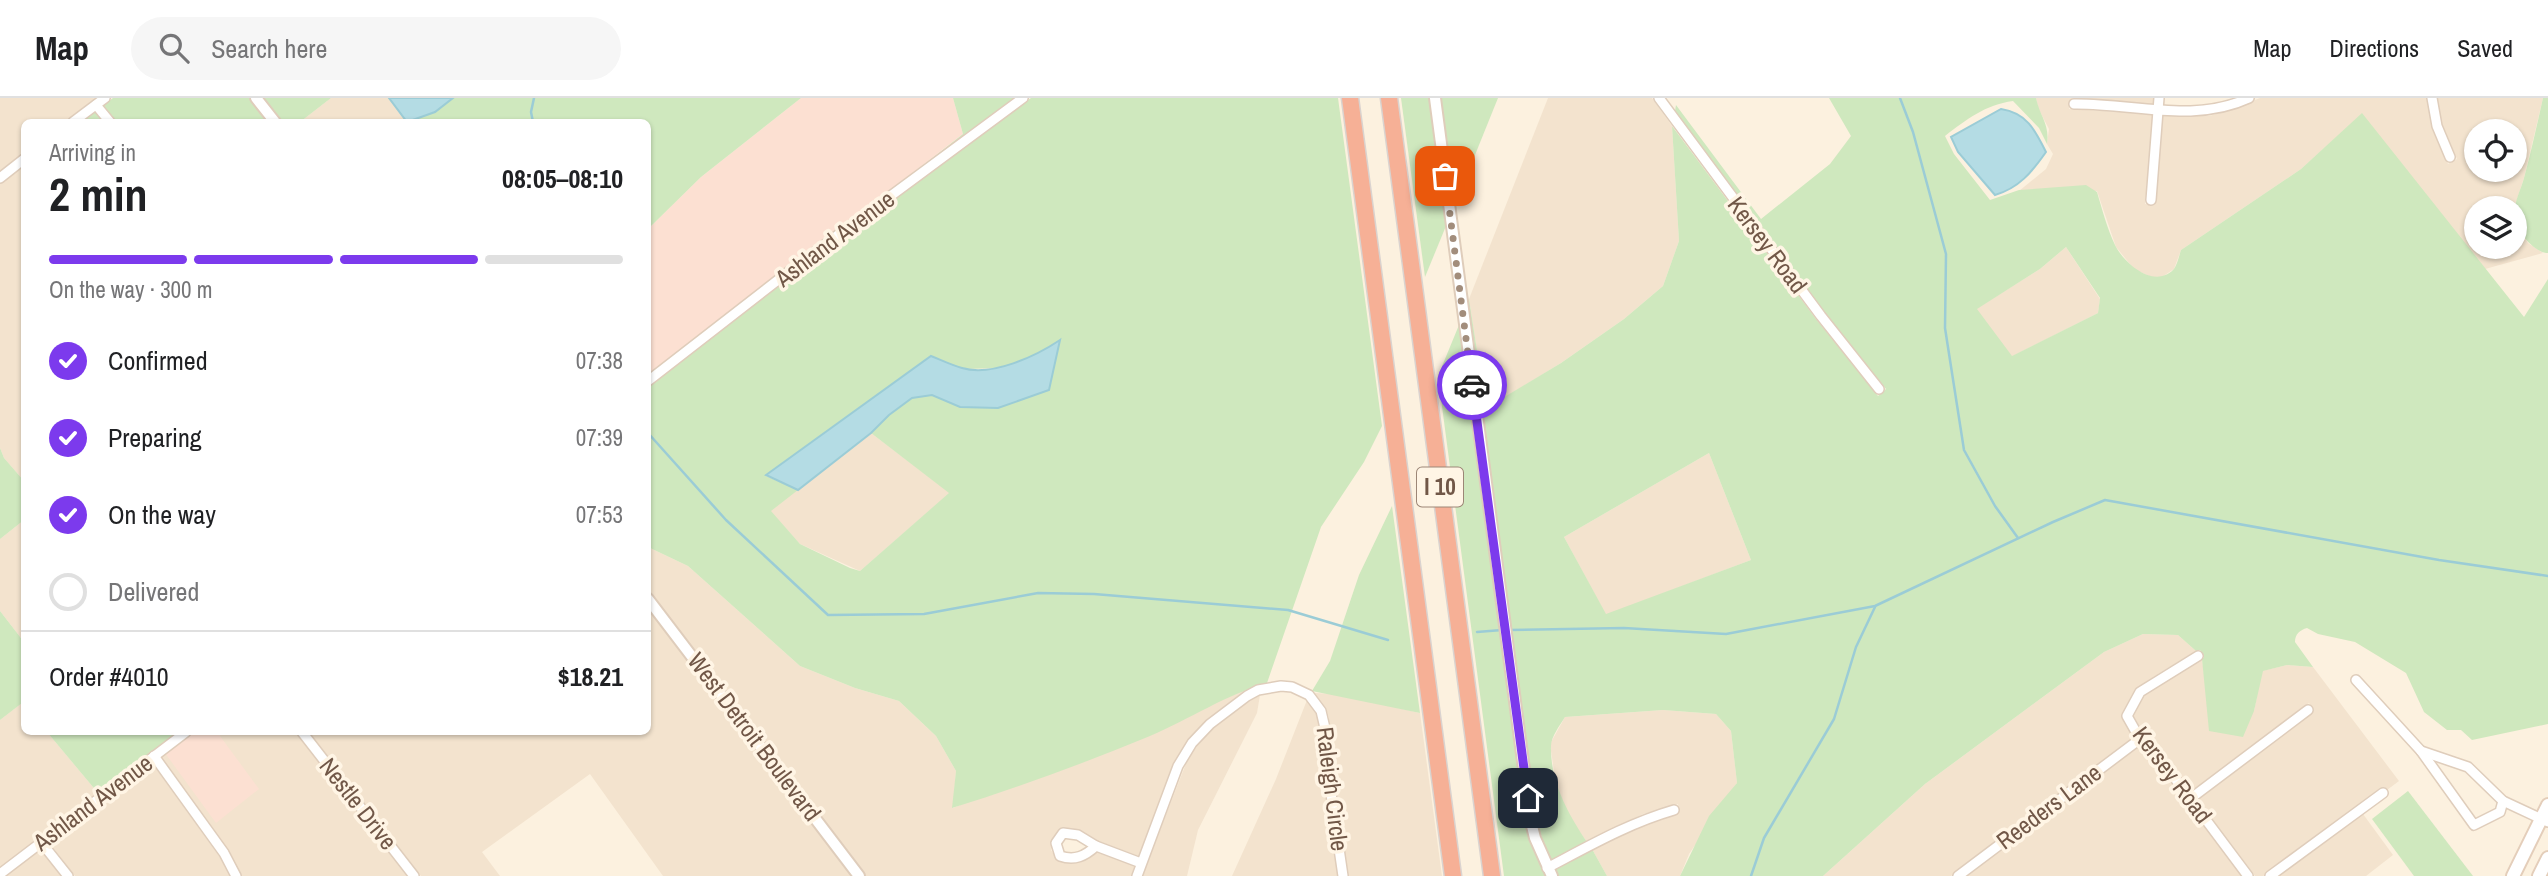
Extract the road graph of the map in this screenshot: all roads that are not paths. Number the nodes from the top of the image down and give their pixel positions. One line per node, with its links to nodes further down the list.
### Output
1 (105, 98): 12 (street)
2 (256, 98): 16 (street)
3 (1023, 98): 21 (street, Ashland Avenue)
4 (1350, 98): 50 (highway, I 10)
5 (1388, 98): 51 (highway, I 10)
6 (1435, 98): 42 (street)
7 (1659, 98): 22 (street, Kersey Road)
8 (2160, 98): 13 (street)
9 (2249, 98): 13 (street)
10 (2432, 98): 17 (street)
11 (2074, 104): 13 (street)
12 (96, 105): 14 (street); 15 (street)
13 (2159, 110): 20 (street)
14 (77, 119)
15 (108, 119)
16 (273, 119)
17 (2451, 157)
18 (21, 161): 19 (street)
19 (0, 178)
20 (2151, 200)
21 (651, 379)
22 (1879, 389)
23 (651, 603): 47 (street, West Detroit Boulevard)
24 (2198, 656): 29 (street, Kersey Road)
25 (2357, 680): 30 (street)
26 (2308, 710): 33 (street)
27 (182, 735): 31 (street, Ashland Avenue)
28 (304, 735): 46 (street, Nestle Drive)
29 (2140, 739): 33 (street, Kersey Road); 52 (street, Reeders Lane)
30 (2421, 751): 34 (street); 34 (street)
31 (154, 756): 38 (street, Ashland Avenue); 45 (street)
32 (2383, 793): 54 (street)
33 (2190, 799): 53 (street, Kersey Road)
34 (2503, 801): 37 (street)
35 (2548, 805): 37 (main road)
36 (1674, 810): 42 (street)
37 (2544, 821): 55 (main road)
38 (41, 842): 43 (street, Ashland Avenue); 44 (street)
39 (1096, 846): 41 (street)
40 (2548, 858): 56 (main road)
41 (1141, 863): 48 (street, Raleigh Circle); 49 (street, Raleigh Circle)
42 (1549, 872)
43 (0, 874)
44 (68, 876)
45 (236, 876)
46 (414, 876)
47 (859, 876)
48 (1136, 876)
49 (1343, 876)
50 (1453, 876)
51 (1492, 876)
52 (1958, 876)
53 (2248, 876)
54 (2270, 876)
55 (2513, 876)
56 (2539, 876)

